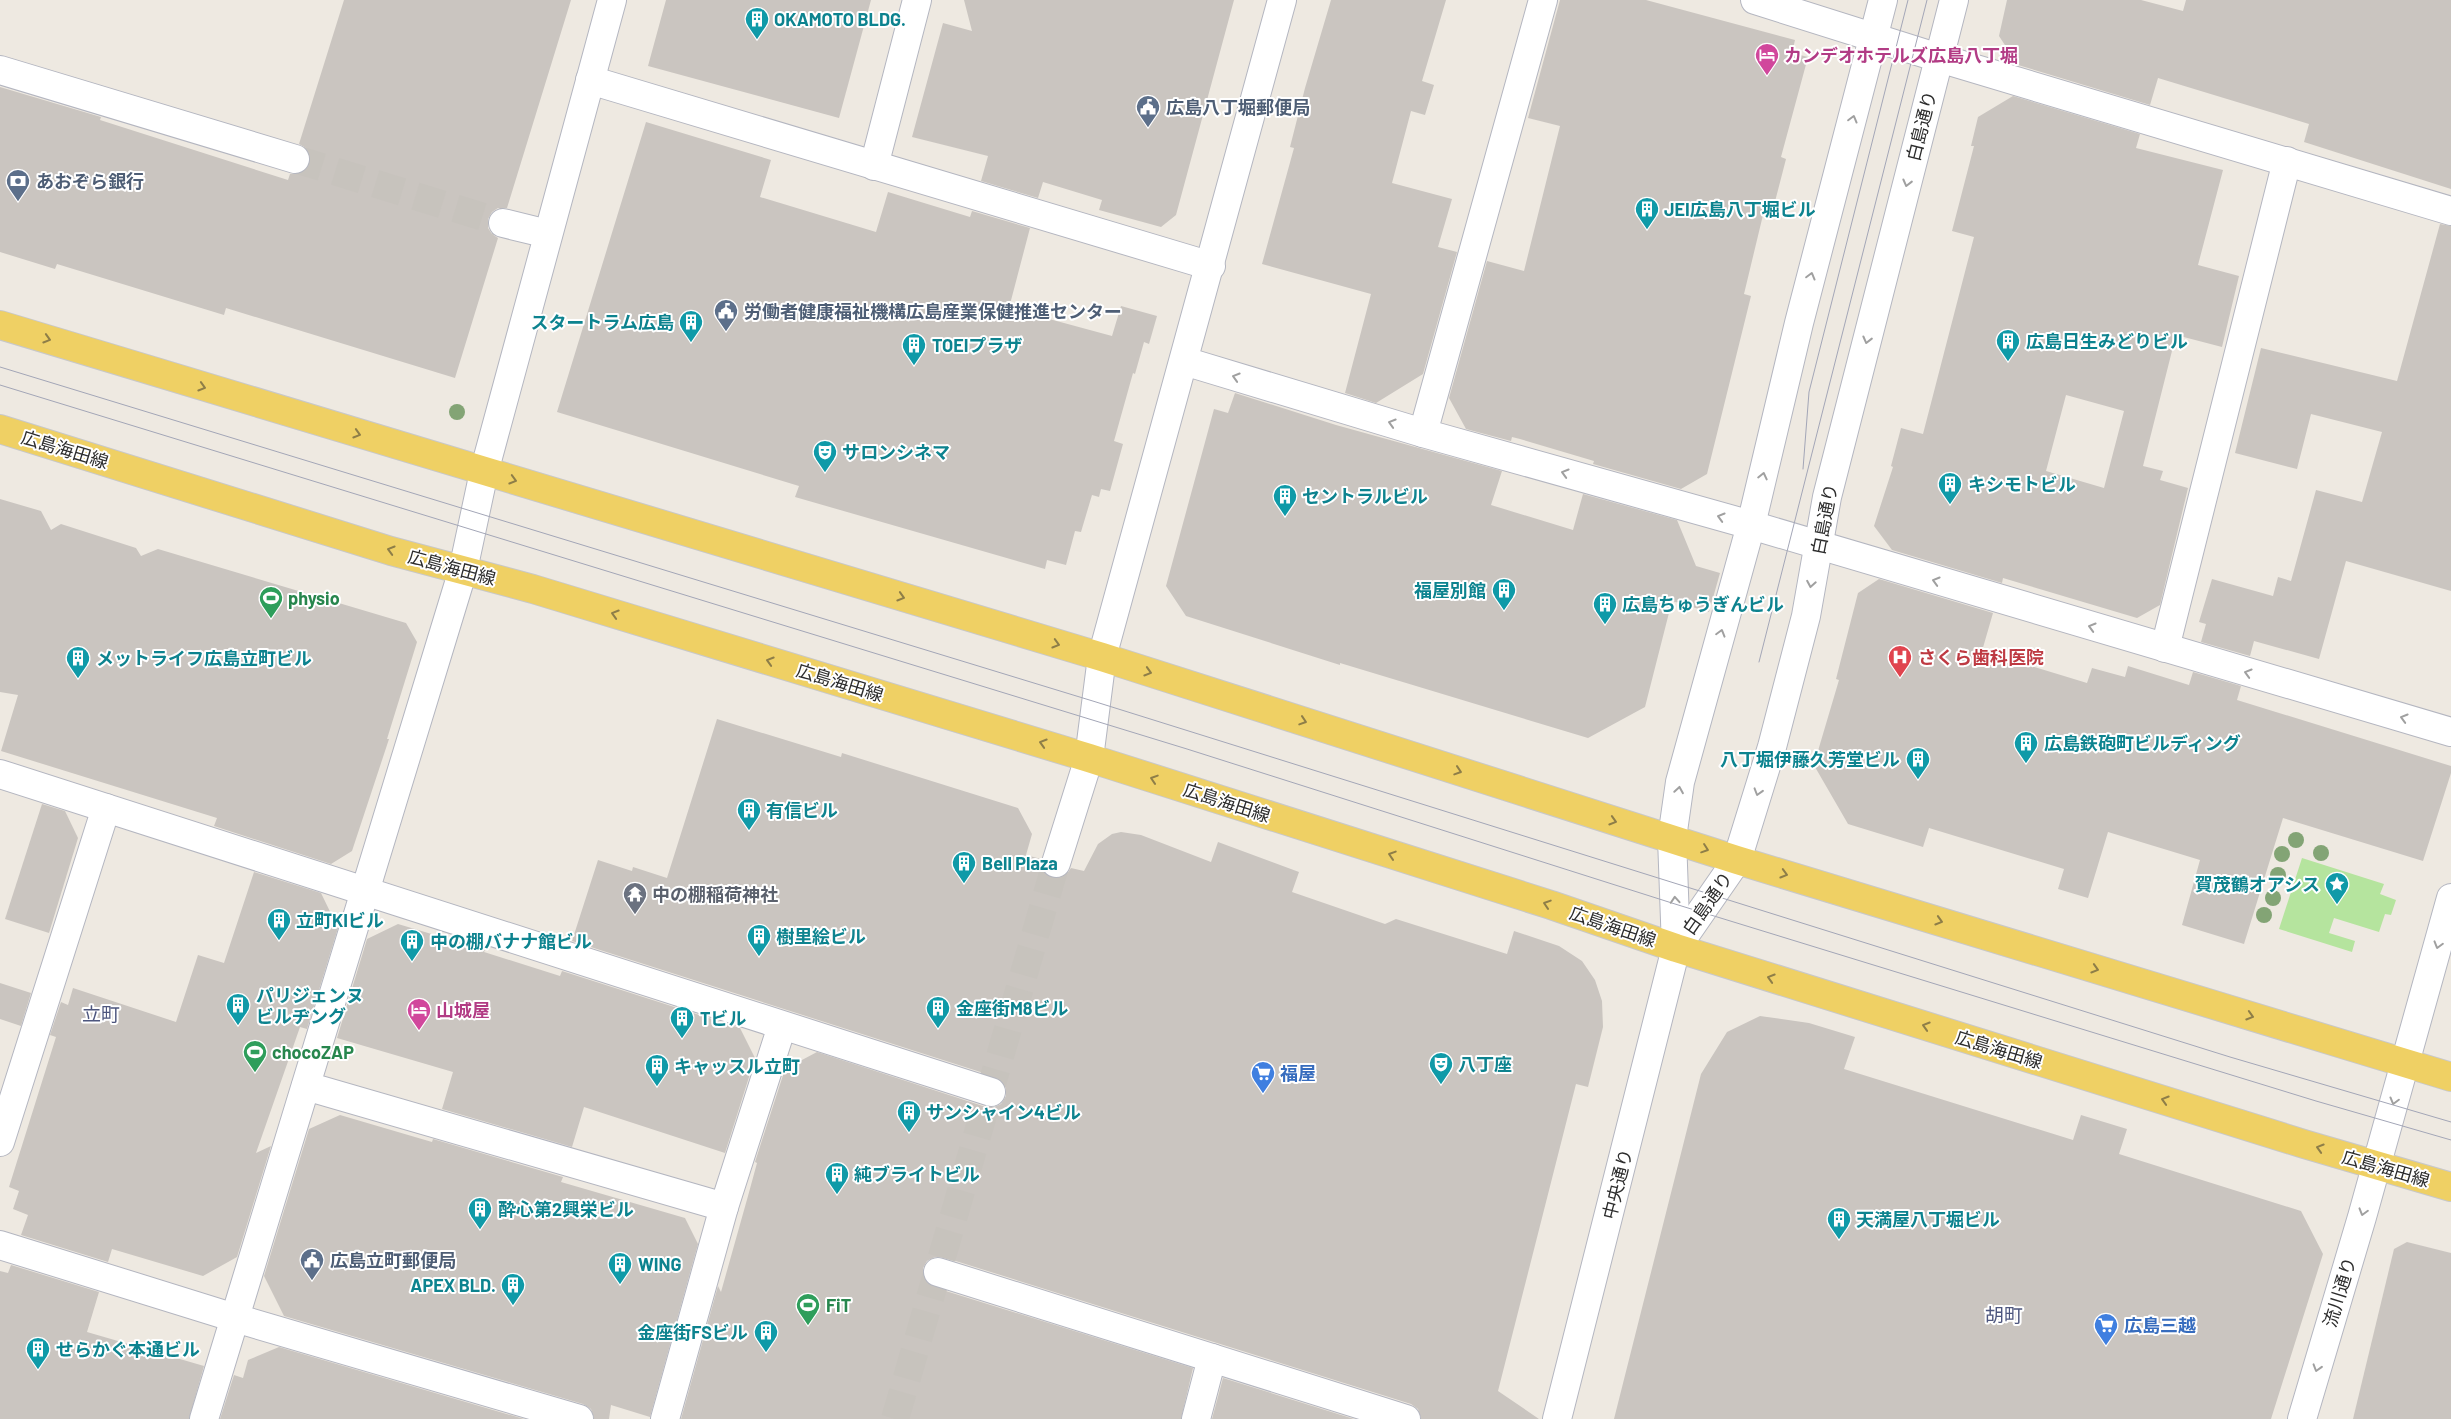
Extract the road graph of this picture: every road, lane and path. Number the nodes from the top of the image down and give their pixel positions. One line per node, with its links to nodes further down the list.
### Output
1 (612, 0): 11 (street)
2 (917, 0): 14 (street)
3 (1282, 0): 18 (street)
4 (1543, 0): 22 (street)
5 (1755, 0): 8 (street)
6 (1883, 0): 8 (street, 白島通り)
7 (1954, 0): 9 (street, 白島通り)
8 (1874, 37): 9 (street); 24 (street, 白島通り, one-way to 8)
9 (1939, 58): 13 (street); 25 (street, 白島通り, one-way to 25)
10 (0, 70): 12 (street)
11 (590, 80): 14 (street); 17 (street)
12 (295, 159)
13 (2287, 161): 15 (street); 27 (street)
14 (874, 166): 18 (street)
15 (2451, 211)
16 (503, 223): 17 (street)
17 (548, 234): 23 (street)
18 (1211, 266): 20 (street)
19 (0, 325): 23 (main road, one-way to 23)
20 (1184, 361): 22 (street, one-way to 20); 28 (street)
21 (0, 429): 26 (main road, 広島海田線, one-way to 21)
22 (1424, 433): 24 (street, one-way to 22)
23 (484, 472): 26 (street); 28 (main road, one-way to 28)
24 (1751, 525): 25 (street); 33 (street, 白島通り, one-way to 24)
25 (1818, 546): 27 (street, one-way to 25); 34 (street, 白島通り, one-way to 34)
26 (463, 570): 30 (main road, 広島海田線, one-way to 26); 36 (street)
27 (2165, 648): 29 (street, one-way to 27)
28 (1102, 657): 30 (street); 33 (main road, one-way to 33)
29 (2451, 732)
30 (1090, 758): 35 (street); 38 (main road, 広島海田線, one-way to 30)
31 (0, 774): 32 (street)
32 (106, 808): 36 (street); 44 (street)
33 (1672, 838): 34 (main road, one-way to 34); 38 (street, 白島通り, one-way to 33)
34 (1737, 860): 38 (street, 白島通り); 40 (main road, one-way to 40)
35 (1056, 863)
36 (365, 892): 39 (street); 42 (street)
37 (2451, 898): 40 (street, 流川通り, one-way to 40)
38 (1676, 948): 45 (main road, 広島海田線, one-way to 38); 57 (street, 中央通り)
39 (782, 1026): 43 (street); 47 (street)
40 (2404, 1064): 41 (main road); 45 (street, 流川通り, one-way to 45)
41 (2451, 1077)
42 (306, 1086): 47 (street); 50 (street)
43 (991, 1092)
44 (0, 1142)
45 (2376, 1165): 46 (main road, 広島海田線); 58 (street, 流川通り, one-way to 58)
46 (2451, 1187)
47 (724, 1207): 54 (street)
48 (0, 1245): 50 (street)
49 (938, 1272): 51 (street)
50 (235, 1318): 52 (street); 53 (street)
51 (1212, 1358): 55 (street); 56 (street)
52 (204, 1419)
53 (579, 1419)
54 (665, 1419)
55 (1196, 1419)
56 (1406, 1419)
57 (1557, 1419)
58 (2302, 1419)

